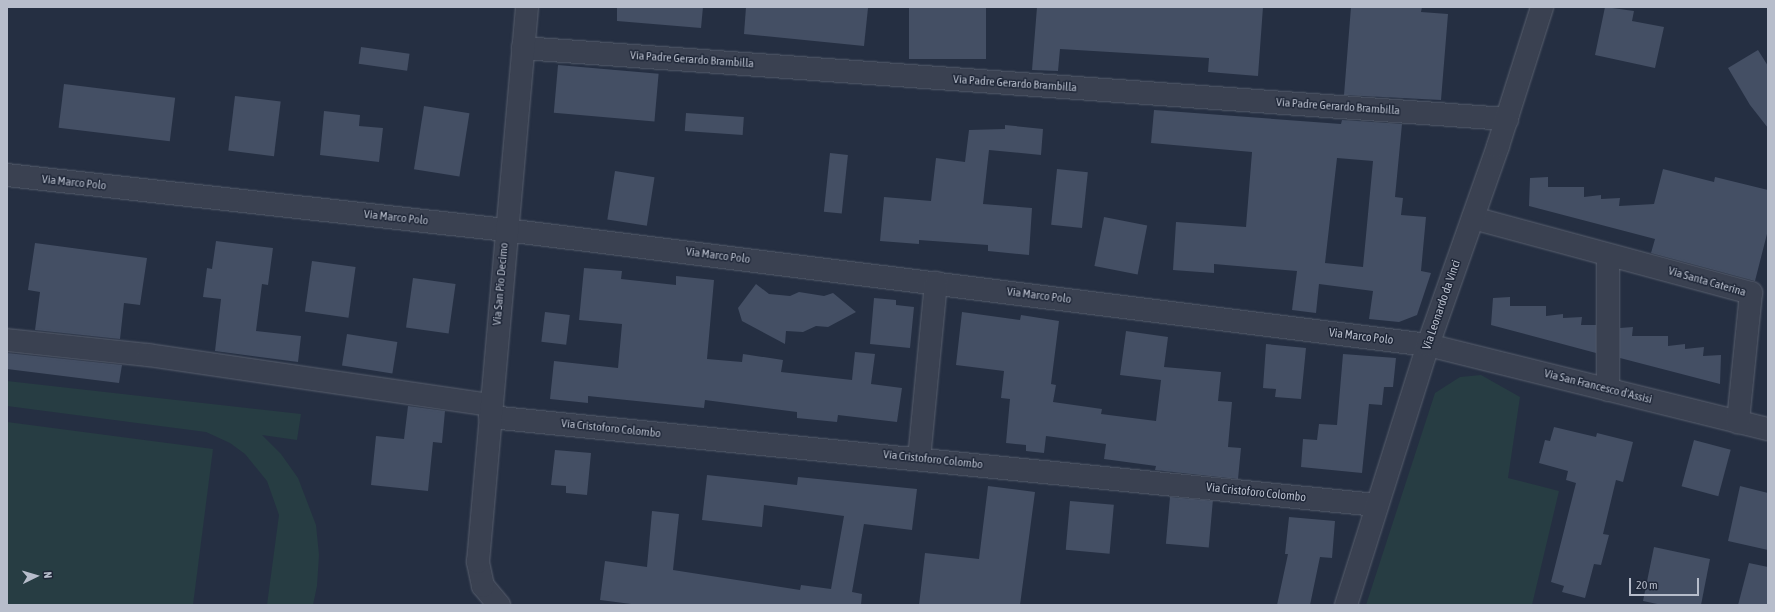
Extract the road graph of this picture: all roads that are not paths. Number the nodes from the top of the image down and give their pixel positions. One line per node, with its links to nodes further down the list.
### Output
1 (528, 7): 3 (street, Via San Pio Decimo)
2 (1542, 7): 4 (street, Via Leonardo da Vinci)
3 (523, 48): 4 (street, Via Padre Gerardo Brambilla); 7 (street, Via San Pio Decimo)
4 (1507, 119): 6 (street, Via Leonardo da Vinci)
5 (7, 175): 7 (street, Via Marco Polo)
6 (1473, 218): 8 (street, Via Santa Caterina); 11 (street, Via Leonardo da Vinci)
7 (506, 230): 9 (street, Via Marco Polo); 13 (street, Via San Pio Decimo)
8 (1608, 255): 12 (street); 14 (street, Via Santa Caterina)
9 (936, 283): 11 (street, Via Marco Polo); 16 (street)
10 (7, 340): 13 (street, Via Cristoforo Colombo)
11 (1428, 345): 12 (street, Via San Francesco d'Assisi); 17 (street, Via Leonardo da Vinci)
12 (1608, 390): 14 (street, Via San Francesco d'Assisi)
13 (490, 411): 16 (street, Via Cristoforo Colombo); 18 (street, Via San Pio Decimo)
14 (1738, 422): 15 (street, Via San Francesco d'Assisi)
15 (1768, 429)
16 (919, 459): 17 (street, Via Cristoforo Colombo)
17 (1377, 505): 19 (street, Via Leonardo da Vinci)
18 (499, 605)
19 (1346, 605)

